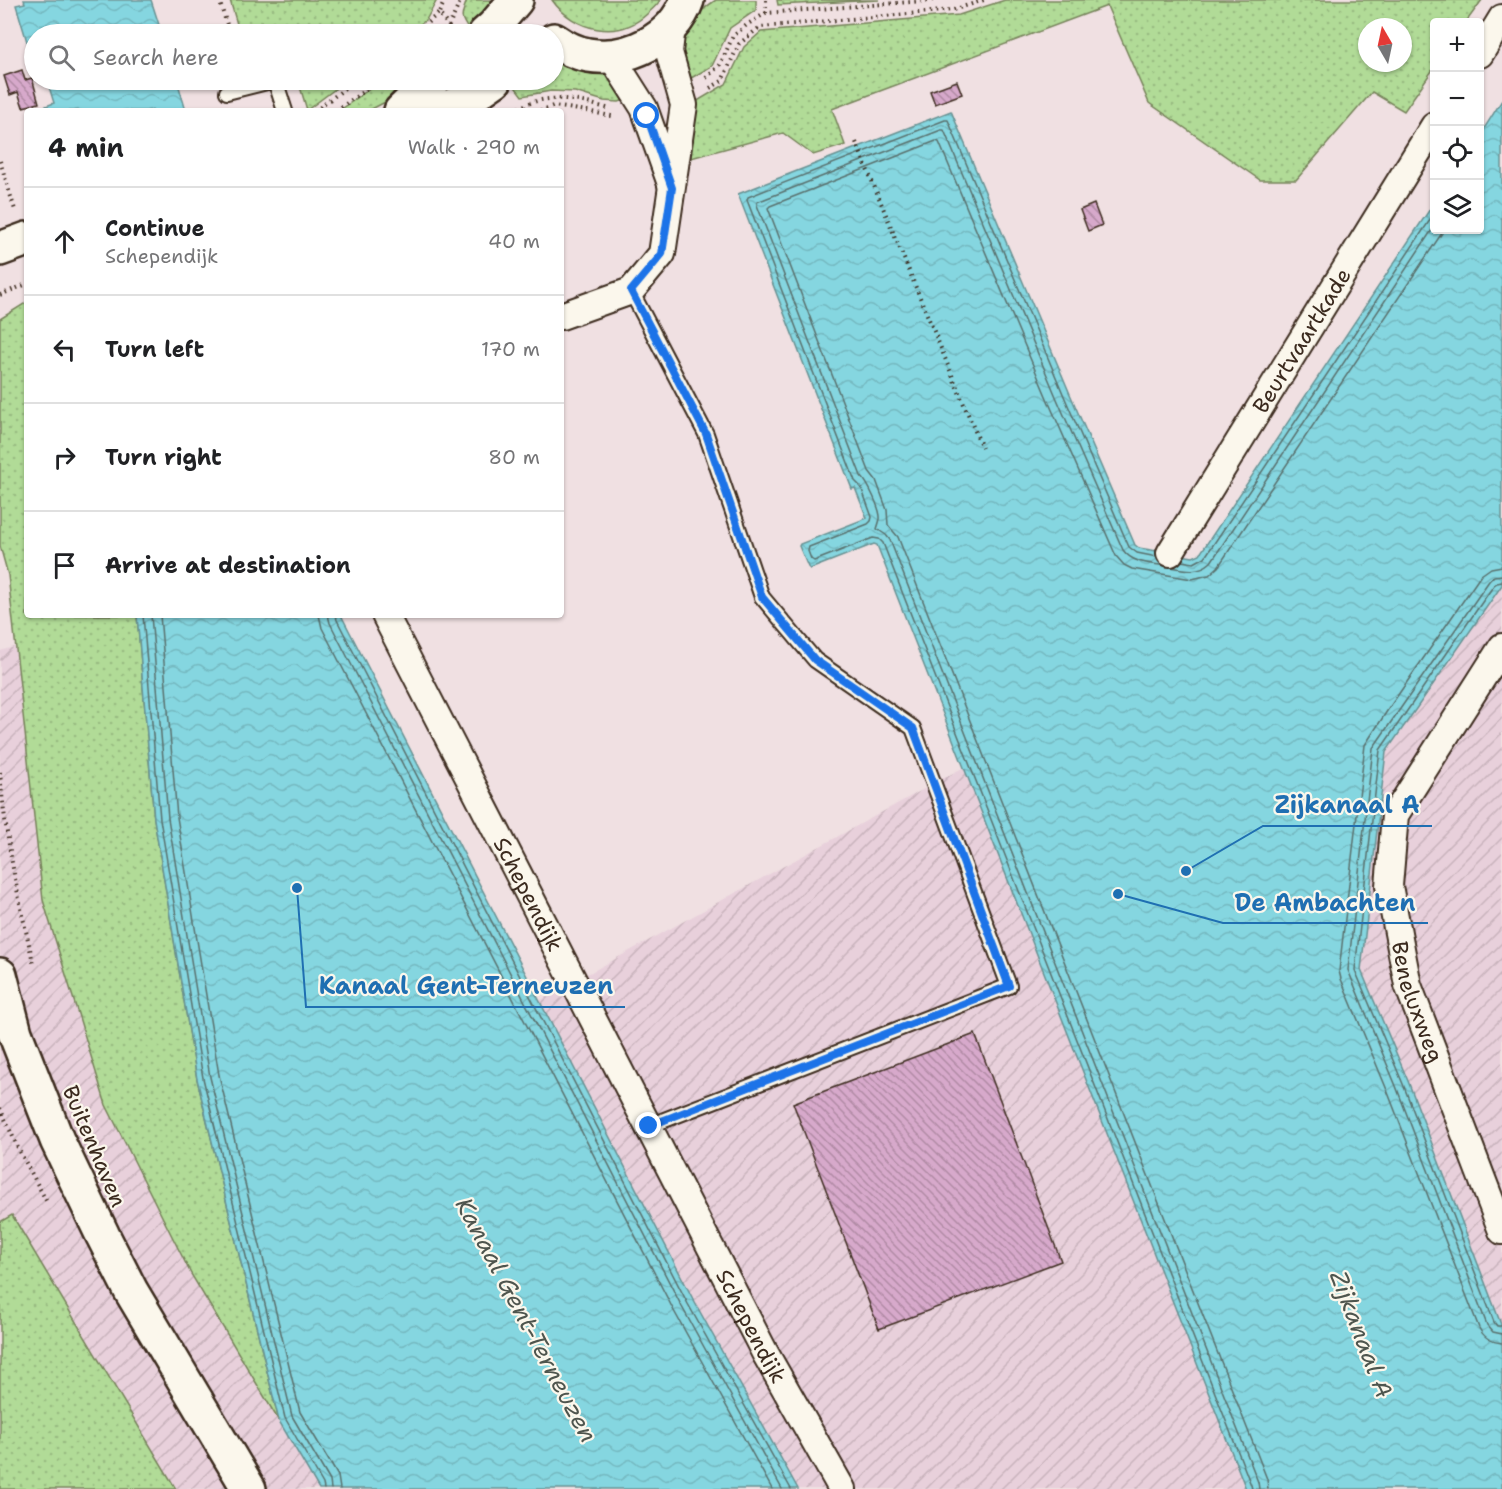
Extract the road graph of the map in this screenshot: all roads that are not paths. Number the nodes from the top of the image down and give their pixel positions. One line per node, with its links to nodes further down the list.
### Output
1 (516, 0): 5 (main road)
2 (521, 0): 6 (main road)
3 (680, 13): 9 (main road); 19 (street)
4 (1502, 18): 7 (street)
5 (494, 24)
6 (536, 24)
7 (1484, 46)
8 (564, 47): 9 (main road)
9 (611, 56): 19 (street)
10 (235, 90): 14 (lane)
11 (278, 90): 15 (lane)
12 (422, 90): 16 (main road)
13 (481, 90): 17 (main road)
14 (227, 92)
15 (284, 108)
16 (404, 108)
17 (447, 108)
18 (1430, 132): 24 (street, Beurtvaartkade)
19 (672, 188): 22 (street)
20 (22, 228): 21 (main road)
21 (0, 249)
22 (631, 291): 23 (street); 28 (lane)
23 (564, 315)
24 (1170, 553)
25 (387, 618): 28 (street, Schependijk)
26 (1502, 647): 29 (street, Beneluxweg)
27 (0, 975): 30 (main road, Buitenhaven)
28 (649, 1126): 31 (street, Schependijk)
29 (1502, 1231)
30 (249, 1489)
31 (842, 1489)

